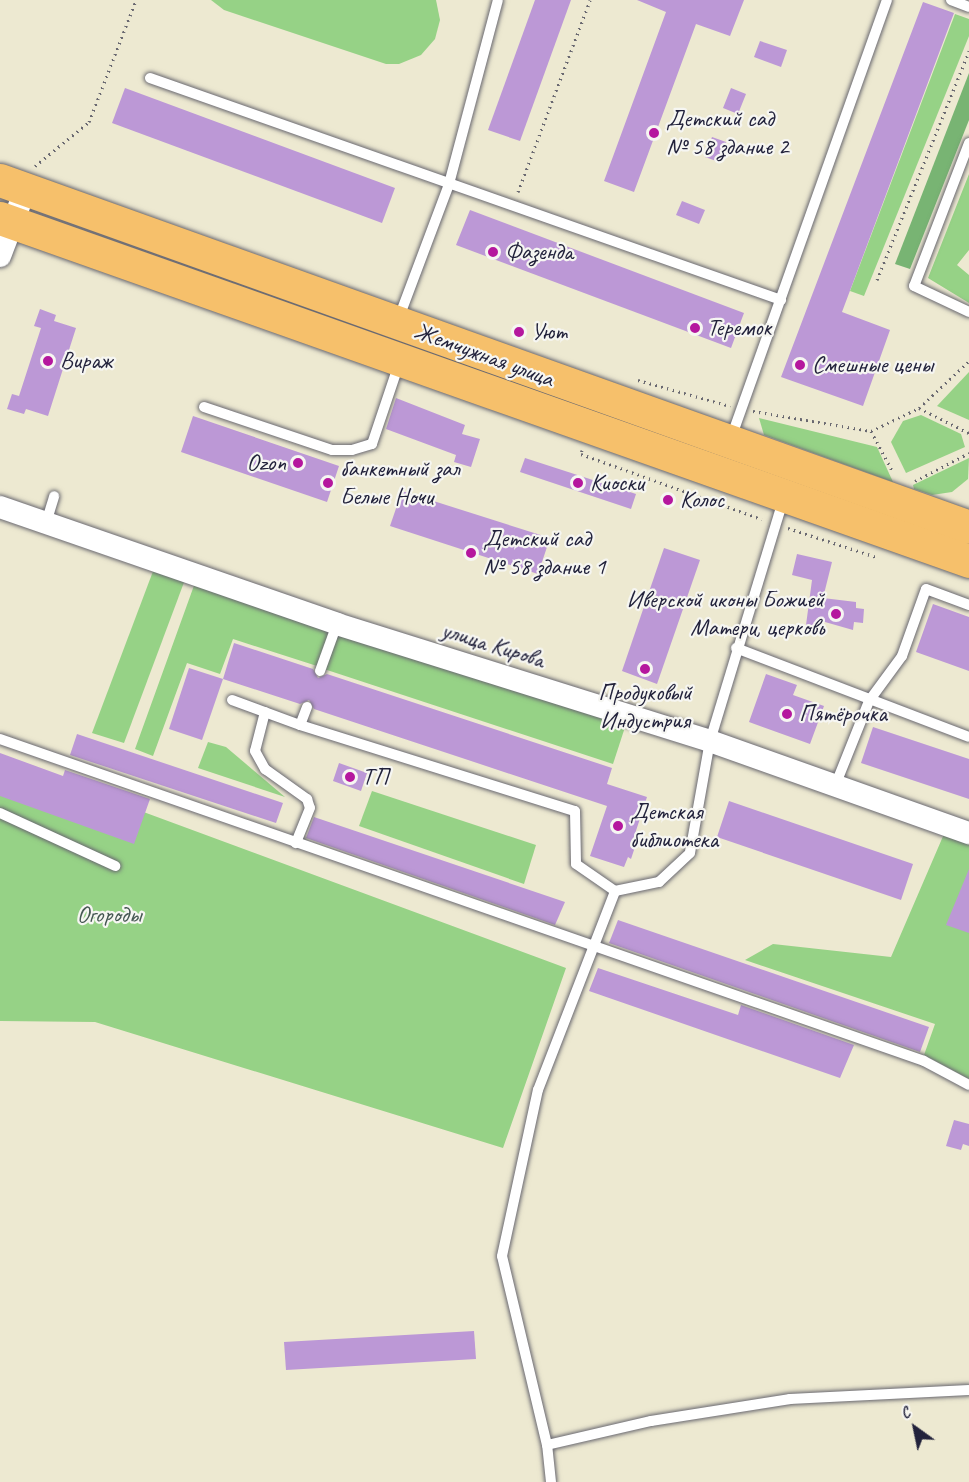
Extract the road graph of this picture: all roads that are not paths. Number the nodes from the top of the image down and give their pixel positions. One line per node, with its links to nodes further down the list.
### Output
1 (498, 0): 8 (lane)
2 (887, 0): 11 (lane)
3 (951, 0): 4 (lane)
4 (969, 7)
5 (150, 78): 8 (lane)
6 (969, 143): 12 (lane)
7 (18, 180): 9 (street); 13 (main road, Жемчужная улица)
8 (450, 184): 11 (lane); 13 (lane)
9 (7, 221): 10 (street); 14 (main road, Жемчужная улица)
10 (0, 256)
11 (781, 300): 16 (lane)
12 (969, 312)
13 (397, 323): 16 (main road, Жемчужная улица)
14 (400, 361): 15 (lane); 20 (main road, Жемчужная улица)
15 (204, 407)
16 (730, 440): 17 (main road, Жемчужная улица)
17 (913, 495): 22 (main road, Жемчужная улица); 23 (main road)
18 (54, 496): 21 (lane)
19 (0, 507): 21 (street, улица Кирова)
20 (780, 510): 23 (main road, Жемчужная улица); 27 (lane)
21 (46, 523): 26 (street, улица Кирова)
22 (969, 527)
23 (890, 547): 24 (main road, Жемчужная улица)
24 (969, 561)
25 (969, 605): 30 (lane)
26 (337, 624): 28 (lane); 36 (street, улица Кирова)
27 (736, 648): 30 (lane); 36 (lane)
28 (320, 671)
29 (232, 700): 32 (lane)
30 (869, 701): 34 (lane); 37 (lane)
31 (307, 707): 33 (lane)
32 (265, 712): 33 (lane); 40 (lane)
33 (300, 724): 42 (lane)
34 (969, 736)
35 (0, 739): 40 (lane)
36 (710, 741): 37 (street, улица Кирова); 42 (lane)
37 (835, 786): 39 (street, улица Кирова)
38 (0, 813): 41 (lane)
39 (969, 833)
40 (296, 843): 43 (lane)
41 (115, 866)
42 (615, 891): 43 (lane)
43 (593, 948): 44 (lane); 46 (lane)
44 (969, 1084)
45 (969, 1390): 46 (lane)
46 (547, 1445): 47 (lane)
47 (551, 1482)

